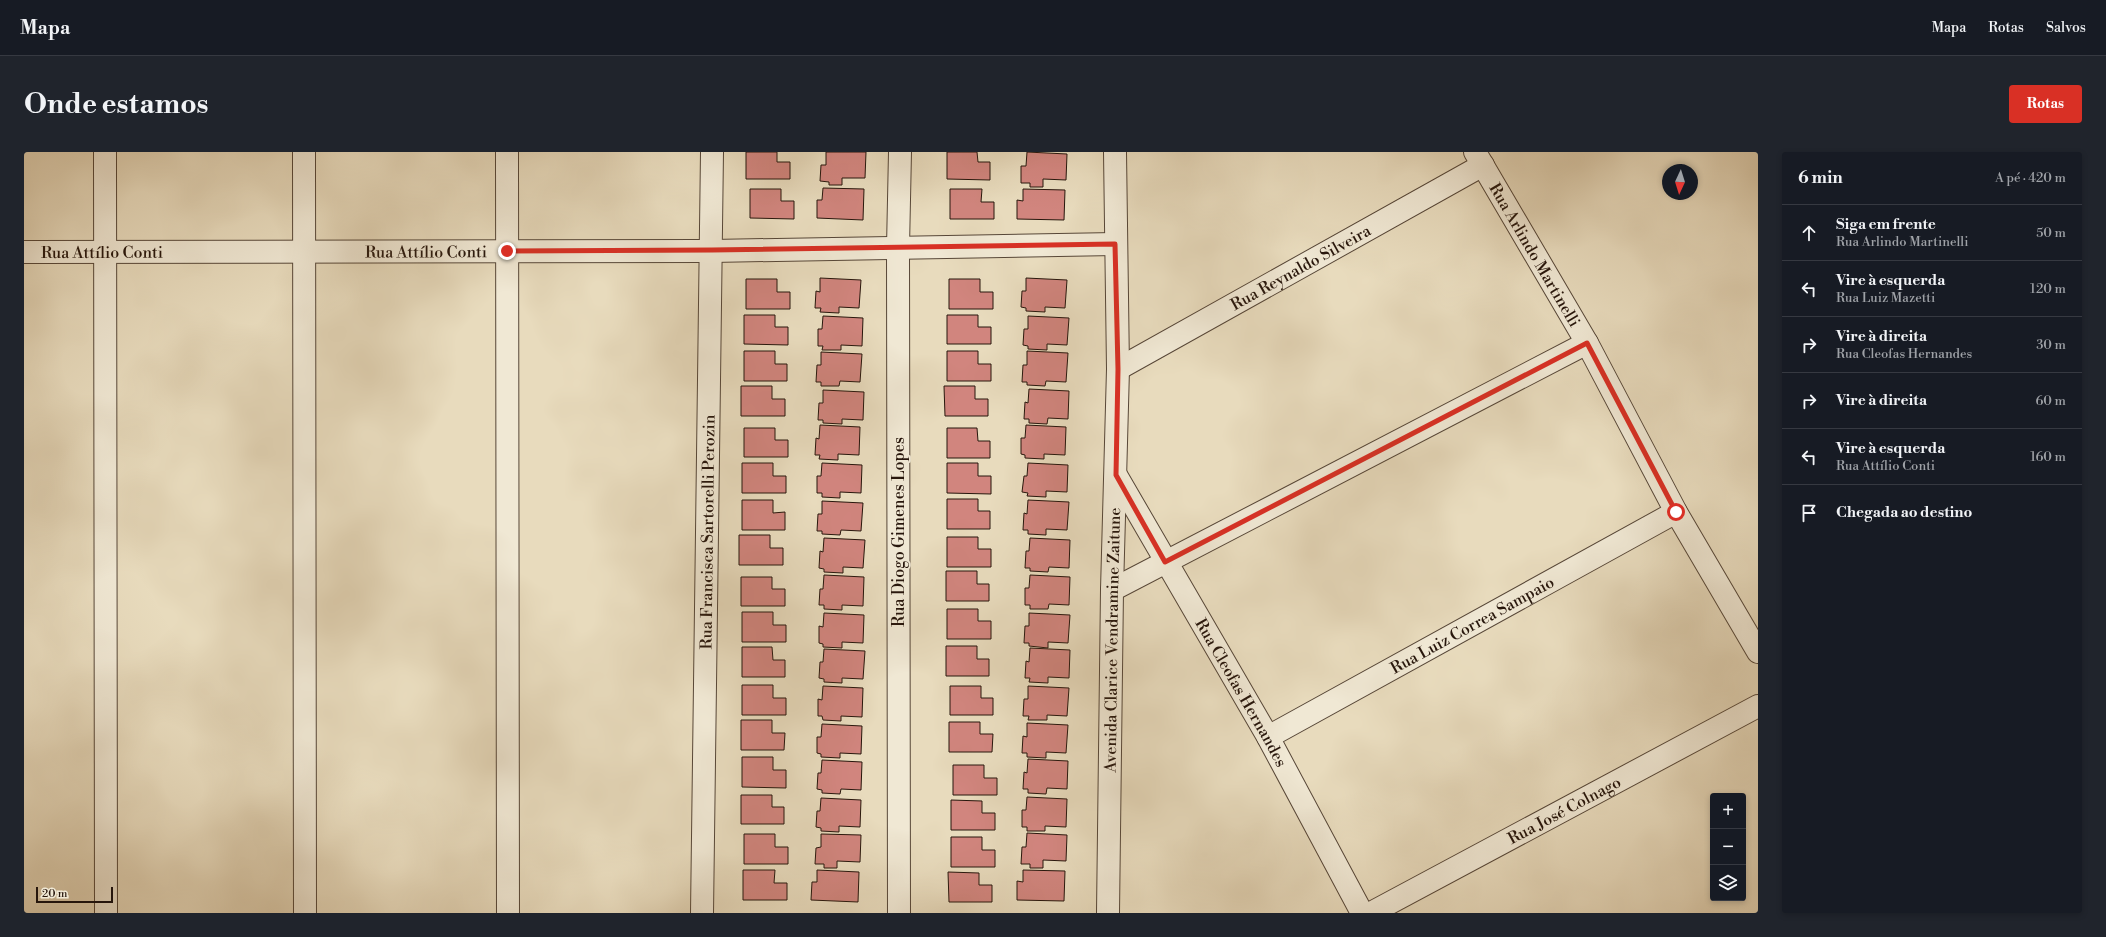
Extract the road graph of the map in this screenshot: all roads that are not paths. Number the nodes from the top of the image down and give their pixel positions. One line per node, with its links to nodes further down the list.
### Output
1 (105, 152): 13 (street)
2 (304, 152): 14 (street)
3 (507, 152): 11 (street)
4 (712, 152): 10 (street, Rua Francisca Sartorelli Perozin)
5 (900, 152): 9 (street, Rua Diogo Gimenes Lopes)
6 (1115, 152): 8 (street, Avenida Clarice Vendramine Zaitune)
7 (1479, 158): 15 (street, Rua Arlindo Martinelli); 16 (street, Rua Reynaldo Silveira)
8 (1115, 244): 9 (street, Rua Attílio Conti); 16 (street, Avenida Clarice Vendramine Zaitune)
9 (898, 247): 10 (street, Rua Attílio Conti); 28 (street, Rua Diogo Gimenes Lopes)
10 (712, 250): 11 (street, Rua Attílio Conti); 27 (street, Rua Francisca Sartorelli Perozin)
11 (507, 251): 14 (street, Rua Attílio Conti); 26 (street)
12 (24, 252): 13 (street, Rua Attílio Conti)
13 (105, 252): 14 (street, Rua Attílio Conti); 24 (street)
14 (304, 252): 25 (street)
15 (1587, 343): 18 (street, Rua Arlindo Martinelli); 19 (street)
16 (1118, 369): 17 (street, Avenida Clarice Vendramine Zaitune)
17 (1116, 475): 19 (street, Rua Cleofas Hernandes); 20 (street, Avenida Clarice Vendramine Zaitune)
18 (1676, 512): 21 (street, Rua Arlindo Martinelli); 23 (street, Rua Luiz Correa Sampaio)
19 (1165, 562): 20 (street); 23 (street, Rua Cleofas Hernandes)
20 (1112, 590): 29 (street, Avenida Clarice Vendramine Zaitune)
21 (1758, 652)
22 (1758, 706): 31 (street, Rua José Colnago)
23 (1268, 737): 30 (street, Rua Cleofas Hernandes)
24 (106, 913)
25 (305, 913)
26 (508, 913)
27 (702, 913)
28 (899, 913)
29 (1108, 913)
30 (1362, 913)
31 (1371, 913)

